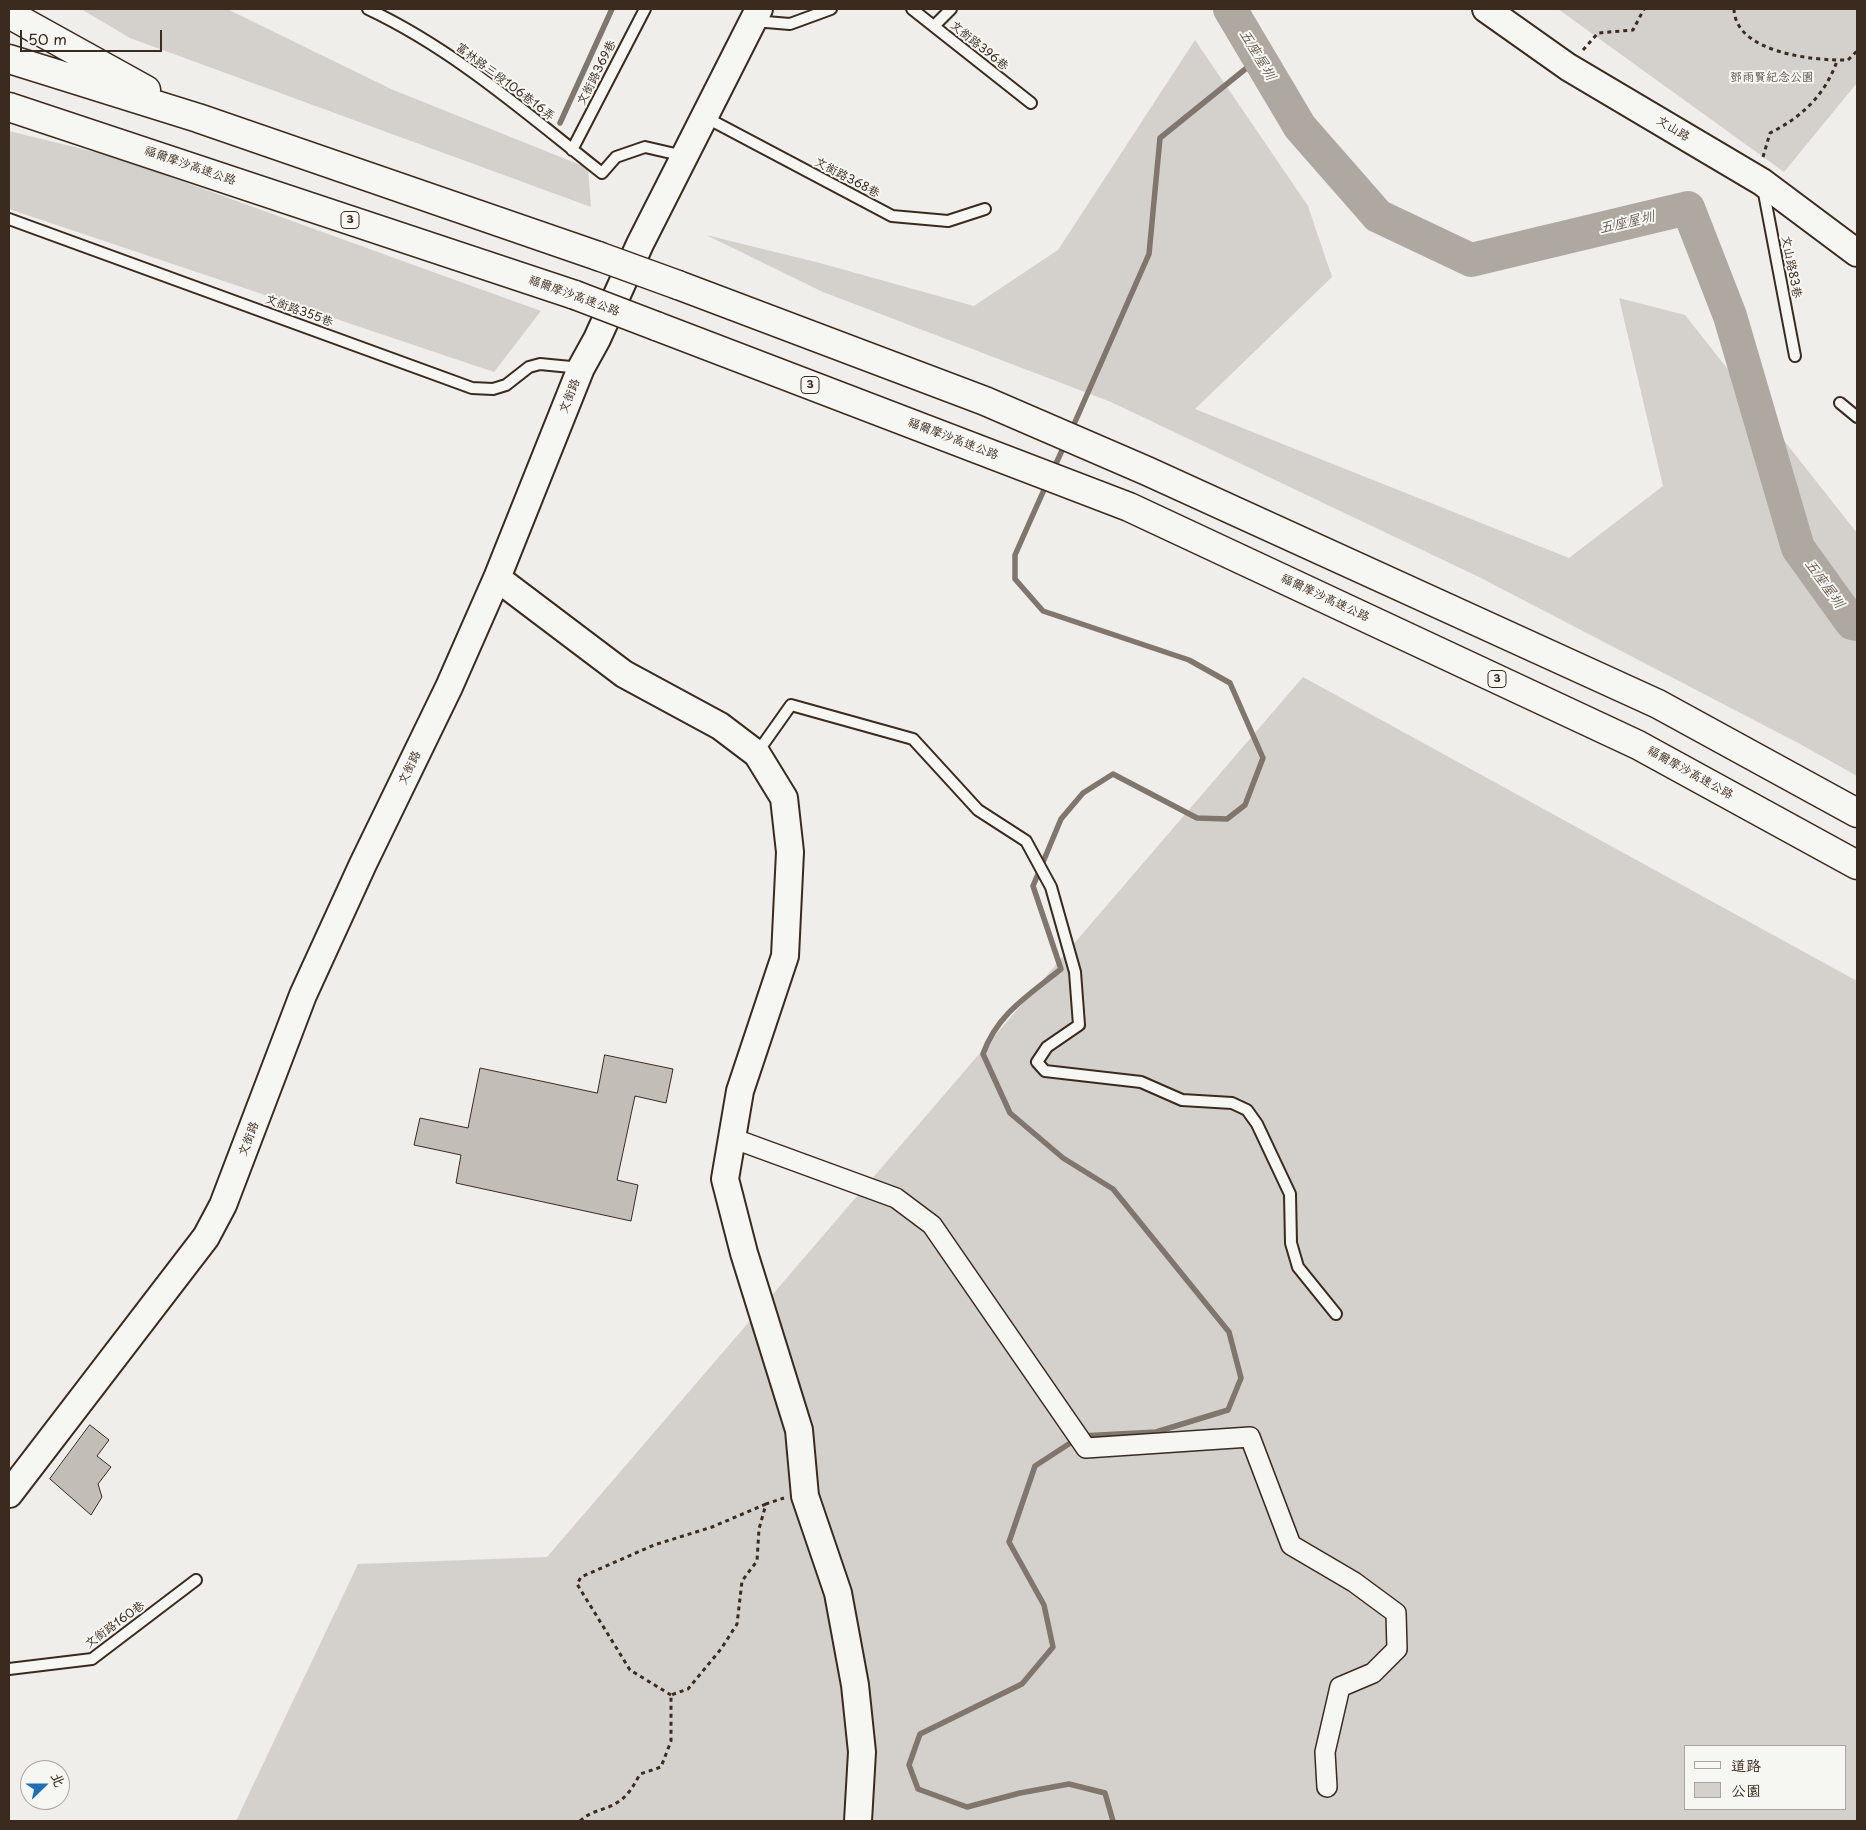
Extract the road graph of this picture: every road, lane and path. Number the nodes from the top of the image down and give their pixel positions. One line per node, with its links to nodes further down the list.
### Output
1 (368, 9): 22 (lane, 富林路三段106巷16弄)
2 (645, 9): 22 (lane, 文銜路369巷)
3 (831, 9): 10 (lane)
4 (912, 9): 11 (lane, 文銜路396巷)
5 (951, 9): 11 (lane)
6 (1486, 9): 15 (street, 文山路)
7 (1644, 9): 15 (path)
8 (1734, 9): 14 (path)
9 (9, 14): 20 (highway)
10 (756, 15): 19 (street, 文銜路)
11 (934, 26): 16 (lane, 文銜路396巷)
12 (1857, 51): 14 (path)
13 (9, 59): 20 (highway)
14 (1837, 61): 24 (path)
15 (1568, 67): 24 (street, 文山路)
16 (1031, 103)
17 (9, 107): 21 (highway, 福爾摩沙高速公路 / 3)
18 (9, 114): 21 (highway)
19 (705, 117): 23 (street, 文銜路); 25 (lane, 文銜路368巷)
20 (198, 118): 34 (highway, bridge)
21 (125, 144): 35 (highway, 福爾摩沙高速公路 / 3, bridge)
22 (572, 150): 23 (lane, 富林路三段106巷16弄)
23 (686, 156): 29 (street, 文銜路)
24 (1762, 182): 27 (street, 文山路); 28 (lane, 文山路83巷)
25 (985, 209)
26 (9, 219): 29 (lane, 文銜路355巷)
27 (1857, 253)
28 (1795, 356)
29 (581, 368): 32 (street, 文銜路)
30 (1840, 402): 31 (lane)
31 (1857, 417)
32 (497, 578): 33 (street); 38 (street, 文銜路)
33 (757, 754): 36 (street); 37 (lane)
34 (1857, 813)
35 (1857, 865)
36 (732, 1138): 39 (street); 44 (street)
37 (1336, 1314)
38 (9, 1494)
39 (805, 1496): 40 (path); 46 (street)
40 (766, 1504): 43 (path); 43 (path)
41 (196, 1580): 42 (lane, 文銜路160巷)
42 (9, 1669)
43 (671, 1695): 45 (path)
44 (1328, 1787)
45 (580, 1821)
46 (858, 1821)

